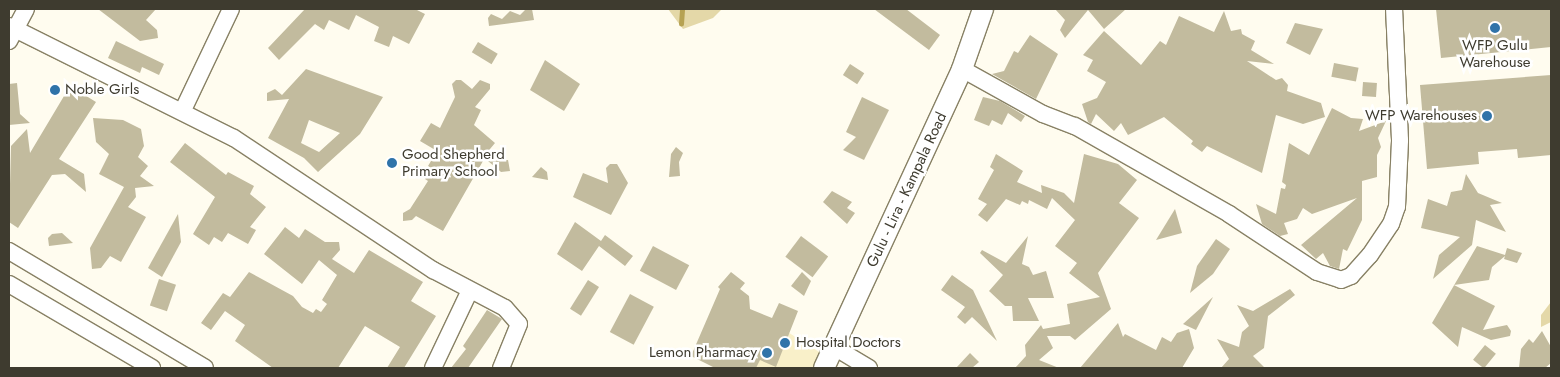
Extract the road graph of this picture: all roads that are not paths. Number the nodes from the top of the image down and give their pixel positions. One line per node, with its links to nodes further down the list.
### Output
1 (26, 9): 5 (street)
2 (231, 9): 7 (street)
3 (983, 9): 6 (main road, Gulu - Lira - Kampala Road)
4 (1394, 9): 6 (street)
5 (11, 32): 7 (street)
6 (962, 69): 11 (main road, Gulu - Lira - Kampala Road)
7 (182, 110): 10 (street)
8 (9, 251): 13 (street)
9 (9, 284): 12 (street)
10 (470, 290): 14 (street); 15 (street)
11 (834, 347): 16 (main road, Gulu - Lira - Kampala Road); 17 (street)
12 (152, 368)
13 (205, 368)
14 (433, 368)
15 (501, 368)
16 (824, 368)
17 (869, 368)

